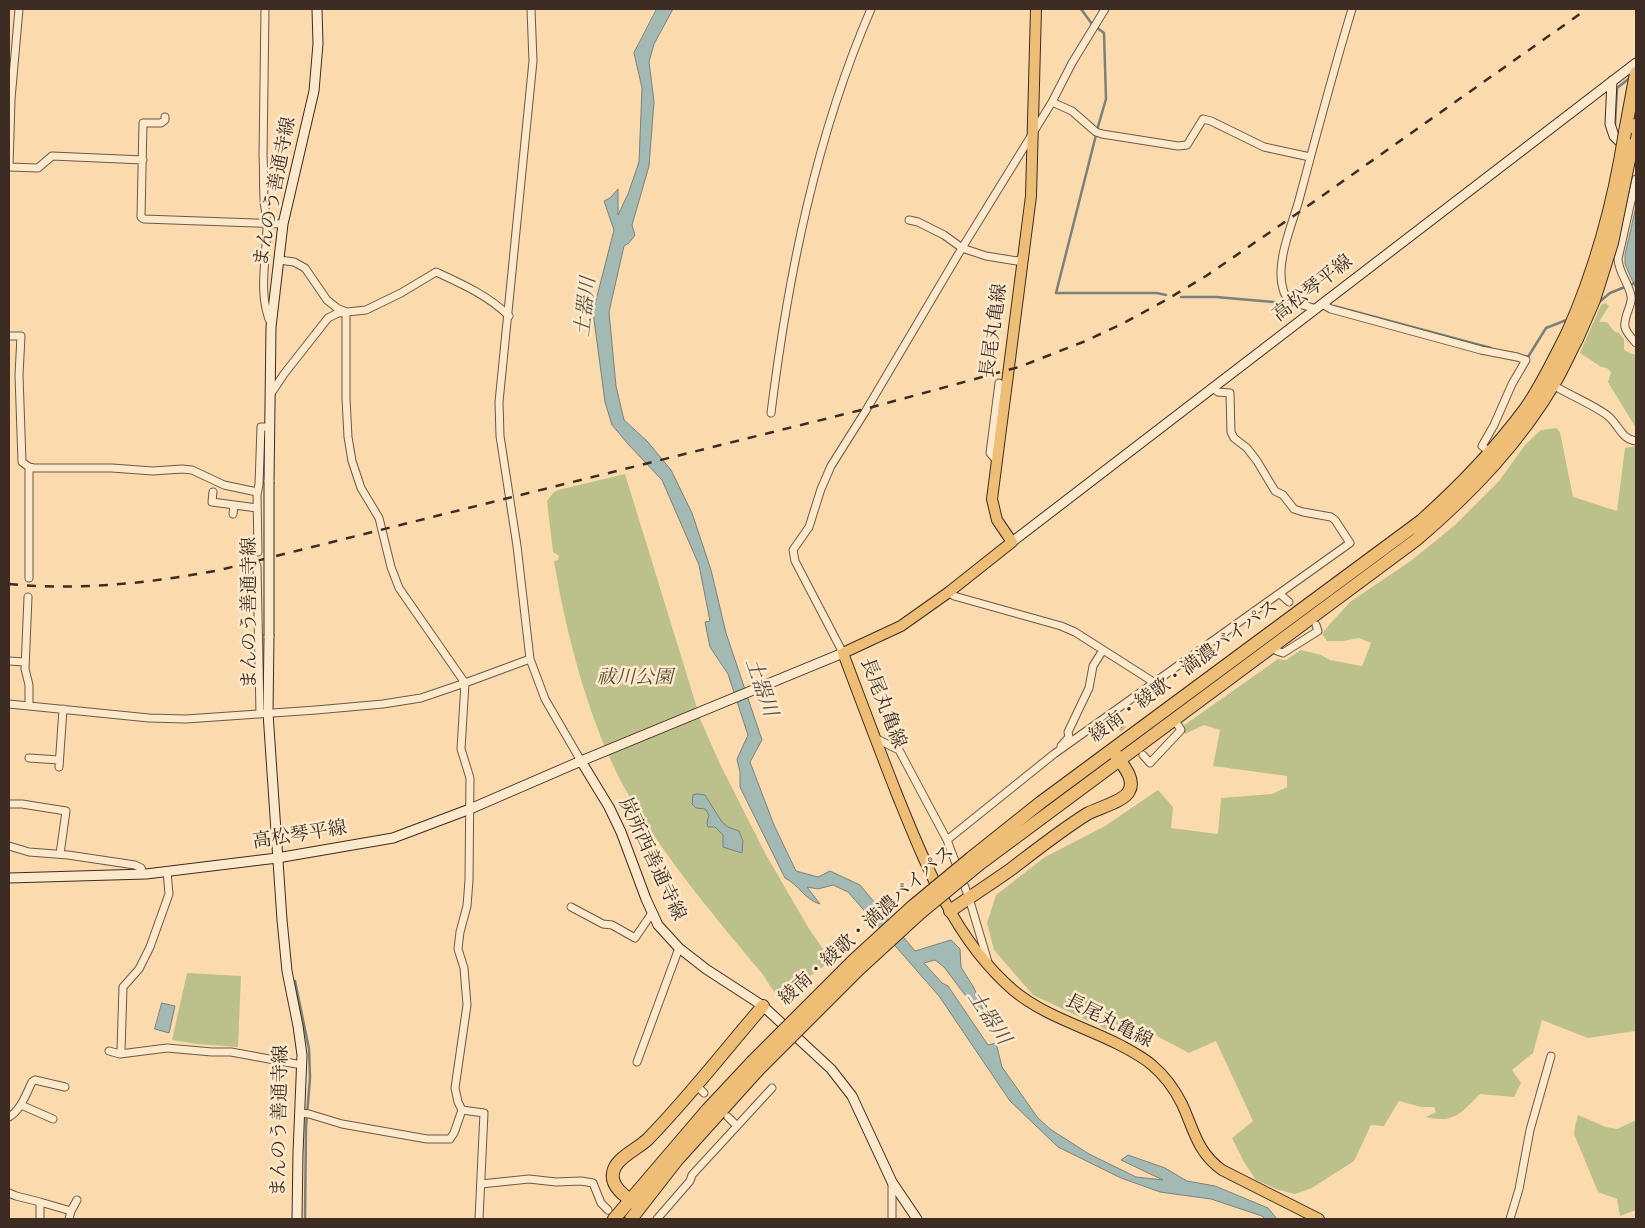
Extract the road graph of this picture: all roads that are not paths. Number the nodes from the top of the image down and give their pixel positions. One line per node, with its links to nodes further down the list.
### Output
1 (19, 9): 19 (street)
2 (265, 9): 22 (street)
3 (317, 9): 23 (main road, まんのう善通寺線)
4 (531, 9): 29 (street)
5 (871, 9): 38 (street)
6 (1036, 9): 15 (main road, 長尾丸亀線)
7 (1105, 9): 12 (street)
8 (1352, 9): 16 (street)
9 (1636, 63): 11 (main road, 高松琴平線)
10 (1635, 78): 32 (highway, 綾南・綾歌・満濃バイパス, bridge)
11 (1612, 81): 17 (main road); 27 (main road, 高松琴平線)
12 (1052, 102): 15 (street); 16 (street)
13 (165, 117): 18 (street)
14 (1636, 125): 32 (highway, 綾南・綾歌・満濃バイパス, bridge)
15 (1033, 130): 24 (street); 25 (main road, 長尾丸亀線)
16 (1310, 156): 27 (street)
17 (1636, 158)
18 (143, 160): 19 (street); 22 (street)
19 (9, 167)
20 (1636, 179): 33 (street)
21 (909, 220): 24 (street)
22 (267, 224): 23 (street); 30 (street)
23 (283, 224): 26 (main road, まんのう善通寺線)
24 (962, 248): 25 (street); 60 (street)
25 (1024, 258): 42 (main road, 長尾丸亀線)
26 (279, 260): 28 (street); 30 (main road, まんのう善通寺線)
27 (1319, 307): 36 (main road, 高松琴平線); 41 (street)
28 (346, 312): 29 (street); 37 (street); 65 (street)
29 (509, 316): 61 (street)
30 (272, 324): 37 (main road, まんのう善通寺線)
31 (9, 336): 43 (street)
32 (1572, 336): 35 (highway, 綾南・綾歌・満濃バイパス); 41 (highway, 綾南・綾歌・満濃バイパス)
33 (1636, 343)
34 (999, 383): 42 (street)
35 (1553, 385): 40 (street); 58 (highway, 綾南・綾歌・満濃バイパス)
36 (1213, 388): 49 (main road, 高松琴平線); 54 (street)
37 (270, 395): 39 (main road, まんのう善通寺線)
38 (771, 413)
39 (270, 427): 45 (street); 69 (main road, まんのう善通寺線, bridge)
40 (1636, 441)
41 (1490, 453): 58 (highway, 綾南・綾歌・満濃バイパス)
42 (996, 460): 49 (main road, 長尾丸亀線)
43 (28, 467): 45 (street); 52 (street)
44 (213, 492): 46 (street)
45 (257, 492): 47 (street)
46 (234, 505): 47 (street); 48 (street)
47 (257, 508): 50 (street)
48 (233, 514)
49 (1012, 542): 53 (main road, 長尾丸亀線)
50 (258, 552)
51 (257, 566): 69 (street)
52 (30, 578)
53 (949, 592): 59 (street); 60 (main road, 長尾丸亀線)
54 (1280, 594): 56 (street); 64 (street)
55 (28, 597): 63 (street)
56 (1289, 602)
57 (1316, 626): 58 (street)
58 (1271, 641): 71 (highway, 綾南・綾歌・満濃バイパス); 77 (highway, 綾南・綾歌・満濃バイパス)
59 (1103, 650): 64 (street); 76 (street)
60 (838, 655): 73 (main road, 長尾丸亀線); 80 (main road)
61 (530, 659): 65 (street); 80 (street)
62 (9, 661): 63 (street)
63 (25, 662): 67 (street)
64 (1155, 683): 70 (street)
65 (465, 684): 69 (street); 82 (street)
66 (9, 704): 67 (street)
67 (29, 706): 68 (street)
68 (63, 709): 69 (street); 75 (street)
69 (264, 713): 86 (main road, まんのう善通寺線)
70 (1112, 714): 72 (street); 76 (street)
71 (1174, 719): 77 (highway, 綾南・綾歌・満濃バイパス); 78 (street)
72 (1120, 724)
73 (875, 738): 83 (street); 92 (main road, 長尾丸亀線)
74 (52, 743): 75 (street)
75 (61, 744): 79 (street)
76 (1054, 754): 83 (street)
77 (1116, 755): 90 (highway); 116 (highway, 綾南・綾歌・満濃バイパス, bridge)
78 (1143, 755)
79 (29, 758)
80 (581, 761): 82 (main road, 高松琴平線); 93 (main road, 炭所西善通寺線)
81 (9, 804): 85 (street)
82 (470, 809): 86 (main road, 高松琴平線); 105 (street)
83 (947, 840): 90 (street)
84 (9, 846): 85 (street)
85 (60, 854): 88 (street)
86 (277, 858): 87 (main road, 高松琴平線); 101 (main road, まんのう善通寺線)
87 (167, 872): 88 (main road, 高松琴平線); 98 (street)
88 (144, 874): 89 (main road, 高松琴平線)
89 (9, 878)
90 (969, 898): 92 (highway); 95 (street)
91 (571, 908): 93 (street)
92 (950, 911): 95 (main road, 長尾丸亀線)
93 (652, 913): 94 (main road, 炭所西善通寺線)
94 (680, 948): 96 (main road, 炭所西善通寺線); 100 (street)
95 (988, 964): 127 (main road, 長尾丸亀線)
96 (763, 1006): 111 (main road, 炭所西善通寺線); 116 (highway)
97 (109, 1051): 101 (street)
98 (121, 1052)
99 (1551, 1056): 128 (street)
100 (637, 1062)
101 (302, 1065): 106 (main road, まんのう善通寺線)
102 (65, 1087): 104 (street)
103 (772, 1088): 110 (street)
104 (21, 1105): 107 (street); 109 (street)
105 (462, 1110): 106 (street); 112 (street)
106 (304, 1114): 121 (main road, まんのう善通寺線)
107 (9, 1117)
108 (728, 1117): 110 (street)
109 (53, 1119)
110 (737, 1126): 124 (street)
111 (892, 1182): 125 (street); 126 (main road, 炭所西善通寺線)
112 (481, 1184): 118 (street); 122 (street)
113 (9, 1193): 115 (street)
114 (77, 1200): 117 (street)
115 (40, 1202): 117 (street); 119 (street)
116 (635, 1203): 118 (highway, 綾南・綾歌・満濃バイパス); 123 (highway, 綾南・綾歌・満濃バイパス)
117 (71, 1212): 120 (street)
118 (611, 1214)
119 (40, 1219)
120 (68, 1219)
121 (297, 1219)
122 (479, 1219)
123 (631, 1219)
124 (657, 1219)
125 (892, 1219)
126 (917, 1219)
127 (1319, 1219)
128 (1510, 1219)

